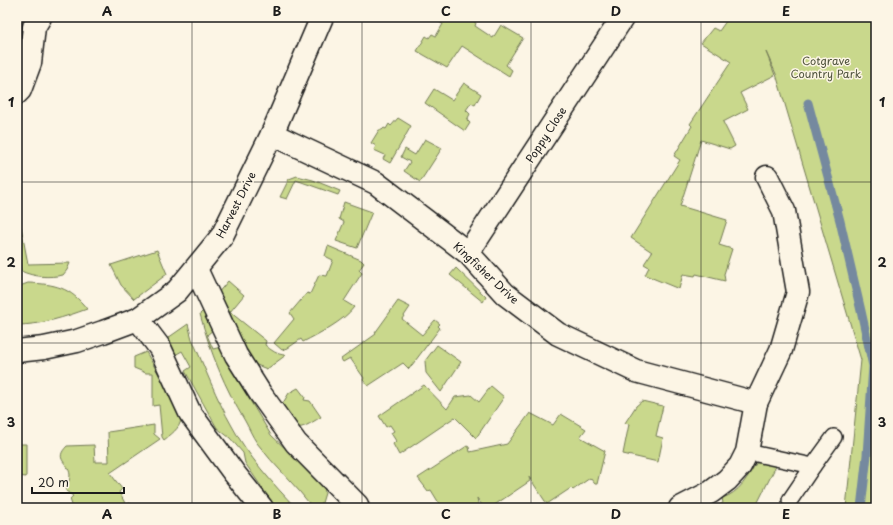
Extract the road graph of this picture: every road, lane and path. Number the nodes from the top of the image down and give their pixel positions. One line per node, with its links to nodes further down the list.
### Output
1 (40, 17): 4 (street)
2 (322, 17): 5 (street, Harvest Drive)
3 (623, 17): 7 (street, Poppy Close)
4 (17, 93)
5 (272, 134): 7 (street, Kingfisher Drive); 8 (street, Harvest Drive)
6 (767, 177): 11 (street)
7 (468, 253): 11 (street, Kingfisher Drive)
8 (196, 269): 9 (street, Harvest Drive); 16 (street)
9 (138, 318): 10 (street, Harvest Drive); 17 (street)
10 (17, 351)
11 (756, 403): 13 (street)
12 (834, 437): 14 (lane)
13 (747, 452): 14 (lane); 18 (street)
14 (813, 466): 15 (lane)
15 (790, 500)
16 (357, 505)
17 (262, 508)
18 (680, 508)

